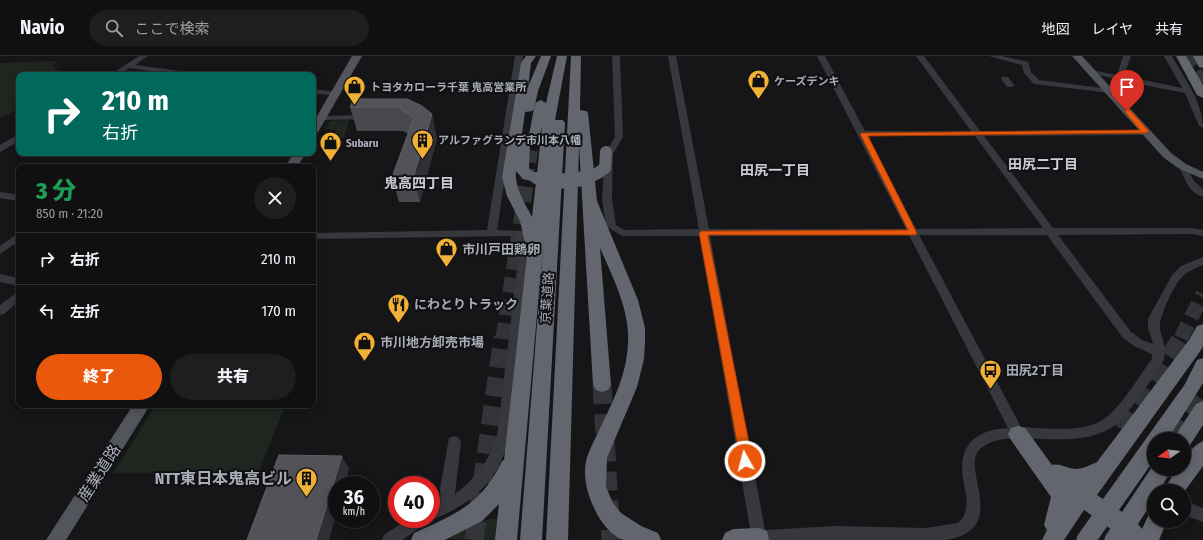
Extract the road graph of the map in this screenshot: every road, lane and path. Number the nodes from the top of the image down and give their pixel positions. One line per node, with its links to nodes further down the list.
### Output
1 (144, 56): 19 (street)
2 (357, 56): 27 (main road)
3 (519, 56): 51 (street)
4 (531, 56): 55 (highway)
5 (547, 56): 35 (highway); 39 (highway, bridge)
6 (562, 56): 55 (highway); 90 (highway, 京葉道路)
7 (576, 56): 46 (highway); 91 (highway, 京葉道路)
8 (616, 56): 48 (street)
9 (672, 56): 48 (street)
10 (821, 56): 36 (street)
11 (920, 56): 33 (street)
12 (993, 56): 25 (street)
13 (1077, 56): 22 (main road)
14 (1128, 56): 23 (street)
15 (1168, 56): 26 (street)
16 (1181, 56): 28 (highway)
17 (1198, 56): 18 (highway)
18 (1203, 65)
19 (128, 66): 20 (street); 21 (street)
20 (119, 72)
21 (173, 72)
22 (1091, 72): 23 (street); 25 (main road)
23 (1120, 78): 25 (street); 26 (street)
24 (316, 91): 27 (street)
25 (1110, 91): 34 (main road)
26 (1188, 91): 31 (street)
27 (337, 94): 30 (main road)
28 (1203, 95)
29 (374, 117): 30 (street)
30 (322, 118): 32 (main road)
31 (1203, 126)
32 (316, 127)
33 (978, 132): 34 (street); 36 (street); 47 (street)
34 (1145, 132): 40 (main road)
35 (536, 134)
36 (863, 134): 49 (street)
37 (16, 139): 38 (street)
38 (0, 149)
39 (606, 152)
40 (1182, 166): 41 (main road); 43 (street)
41 (1203, 176)
42 (1203, 184): 43 (street)
43 (1203, 193)
44 (0, 195): 45 (street)
45 (16, 198)
46 (590, 201): 64 (highway); 92 (highway)
47 (1050, 232): 49 (street); 50 (street); 62 (street)
48 (704, 233): 49 (street); 85 (street)
49 (913, 233): 70 (street)
50 (1203, 233)
51 (491, 234): 52 (street); 79 (street)
52 (316, 236)
53 (16, 238): 54 (street)
54 (0, 251)
55 (534, 251): 67 (highway)
56 (1203, 261): 62 (street)
57 (0, 278): 58 (street)
58 (16, 281)
59 (16, 298): 60 (street)
60 (0, 311)
61 (1203, 330): 75 (highway)
62 (1160, 352): 70 (street)
63 (1203, 364): 68 (highway)
64 (602, 385)
65 (140, 408): 86 (main road, 産業道路)
66 (1203, 409): 69 (highway)
67 (518, 425): 88 (highway); 89 (highway)
68 (1162, 432)
69 (1188, 432)
70 (1018, 434): 74 (highway); 85 (street)
71 (454, 442): 79 (street)
72 (1203, 450): 77 (highway)
73 (1147, 454): 95 (highway, bridge)
74 (1041, 466): 75 (highway); 78 (highway); 94 (highway)
75 (1104, 468): 78 (highway)
76 (1157, 476): 96 (highway, bridge)
77 (1178, 484)
78 (1083, 497): 94 (highway); 97 (highway)
79 (449, 504): 80 (street)
80 (440, 508)
81 (1191, 511): 82 (street)
82 (1203, 515)
83 (407, 528): 87 (street)
84 (1153, 528): 98 (highway)
85 (759, 539): 93 (highway)
86 (55, 540)
87 (389, 540)
88 (422, 540)
89 (506, 540)
90 (531, 540)
91 (557, 540)
92 (650, 540)
93 (733, 540)
94 (1053, 540)
95 (1086, 540)
96 (1114, 540)
97 (1137, 540)
98 (1148, 540)

